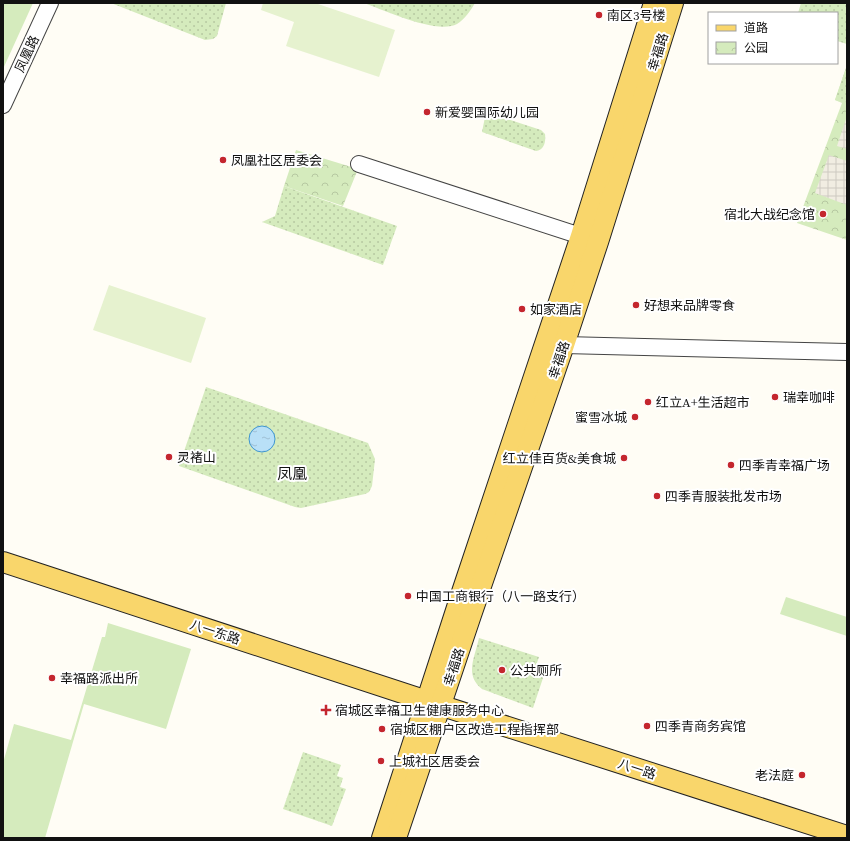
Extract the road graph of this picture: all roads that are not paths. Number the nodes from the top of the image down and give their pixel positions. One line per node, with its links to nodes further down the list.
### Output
1 (50, 3): 4 (street, 凤凰路)
2 (654, 3): 6 (main road, 幸福路)
3 (673, 3): 6 (main road, 幸福路)
4 (3, 105)
5 (359, 164): 6 (street)
6 (590, 239): 7 (main road, 幸福路); 11 (main road, 幸福路)
7 (564, 345): 8 (street); 11 (main road, 幸福路)
8 (847, 352)
9 (3, 562): 11 (main road, 八一东路)
10 (3, 574): 11 (main road, 八一东路)
11 (432, 708): 12 (main road, 八一路); 13 (main road); 14 (main road); 15 (main road, 八一路)
12 (847, 836)
13 (382, 838)
14 (396, 838)
15 (813, 838)

